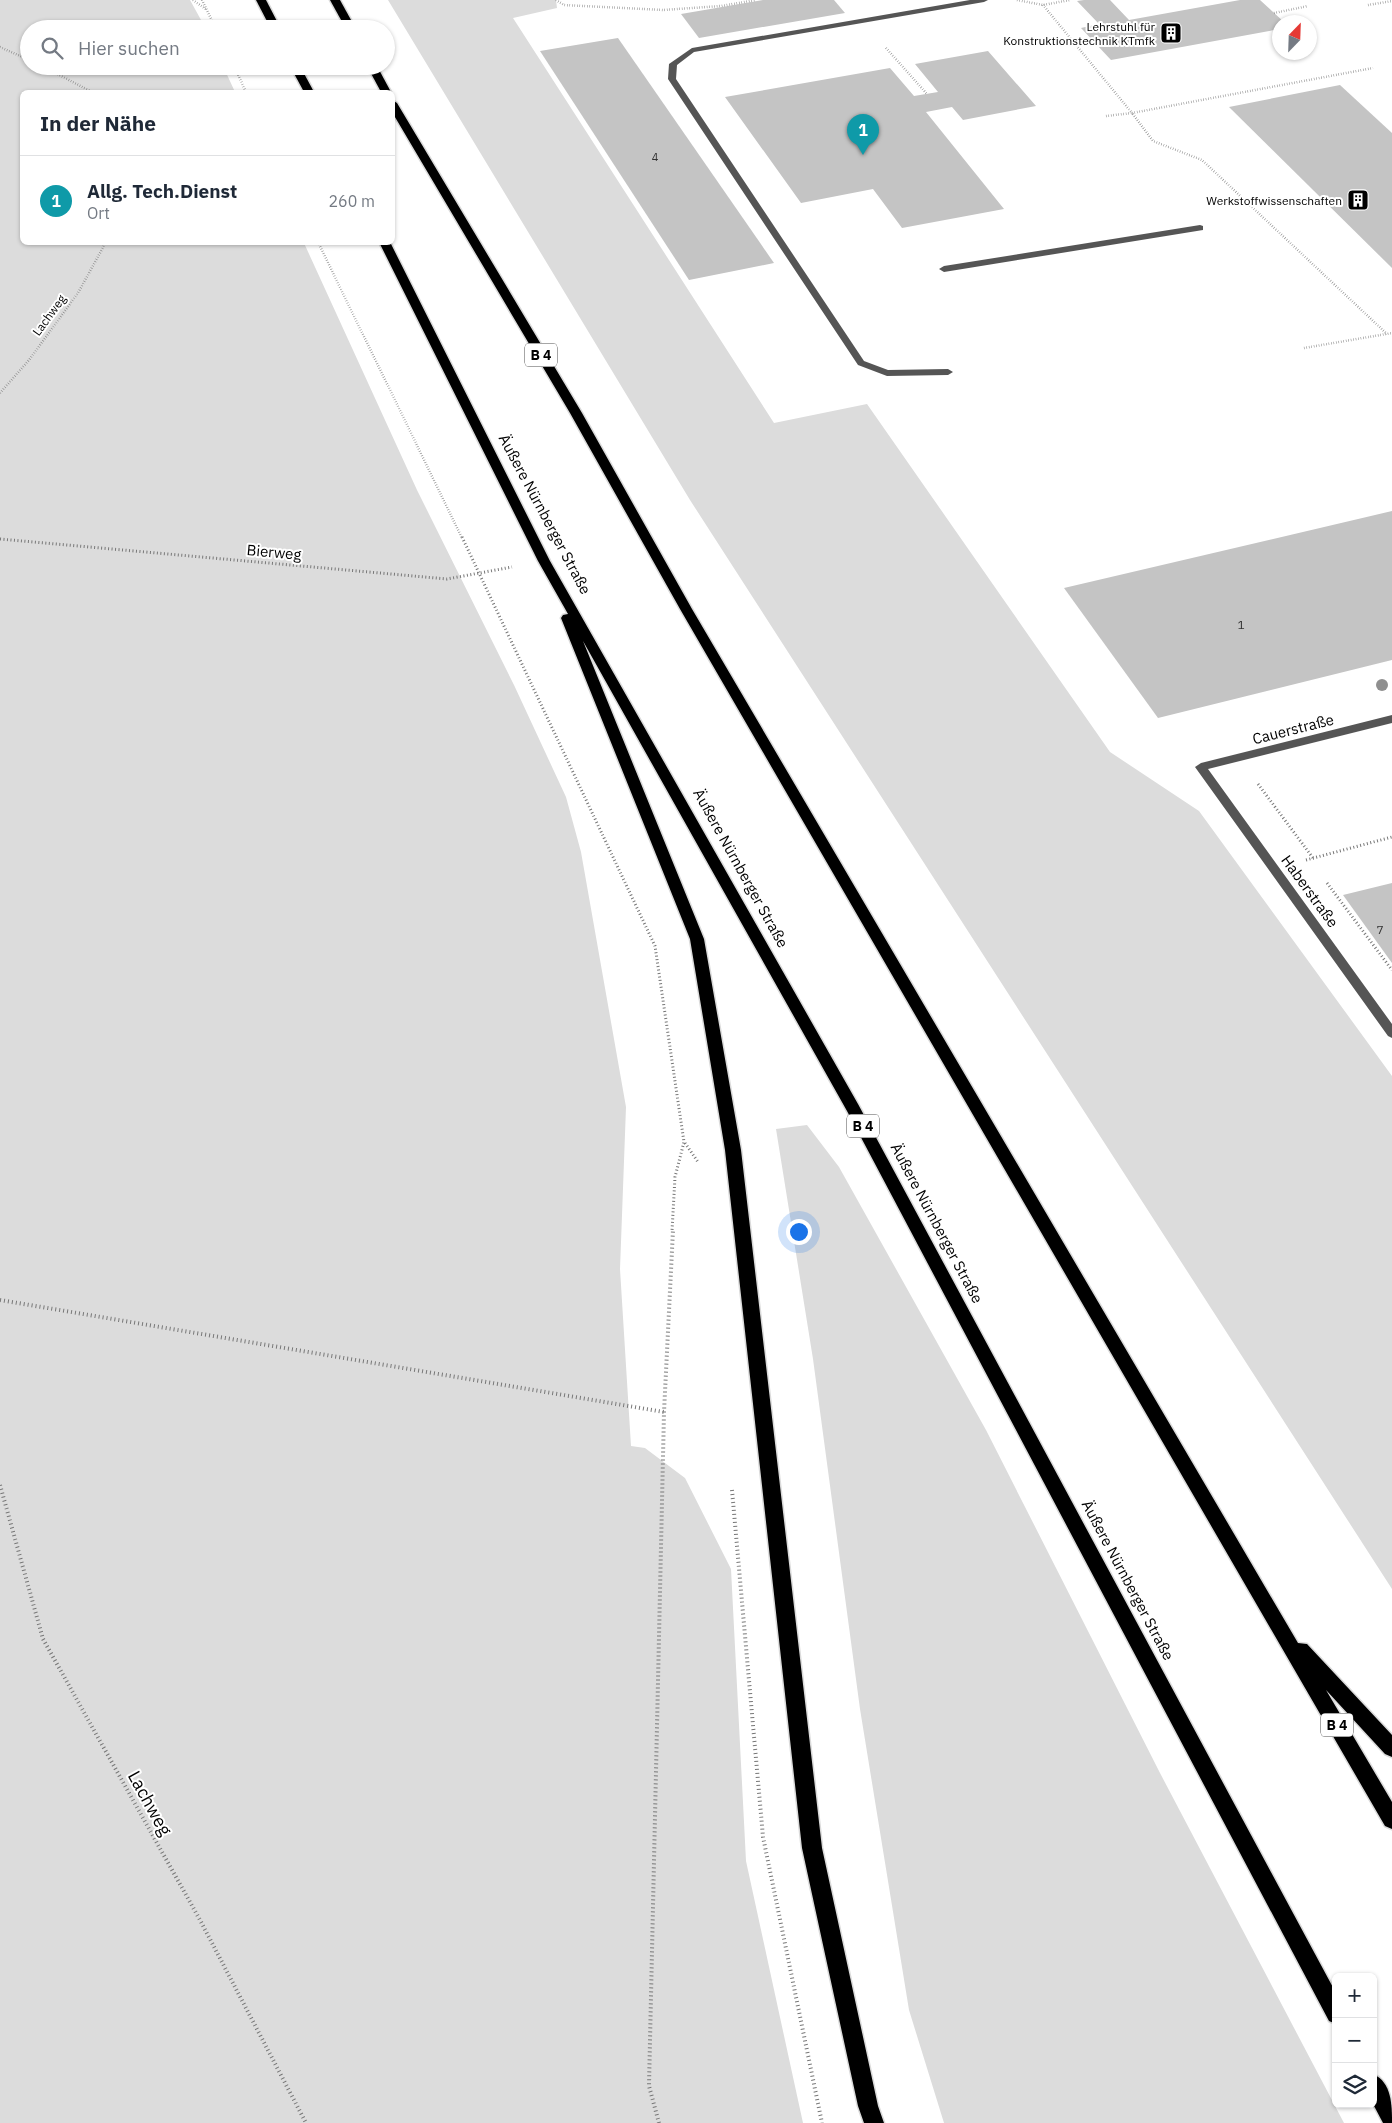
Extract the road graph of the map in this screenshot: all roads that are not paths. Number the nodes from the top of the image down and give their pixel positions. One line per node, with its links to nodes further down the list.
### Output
1 (261, 0): 4 (highway)
2 (335, 0): 5 (highway)
3 (984, 0): 14 (street)
4 (271, 20)
5 (346, 20)
6 (300, 75): 8 (highway)
7 (377, 75): 9 (highway)
8 (307, 90)
9 (385, 90)
10 (395, 108): 19 (highway, B 4)
11 (1200, 228): 13 (street)
12 (386, 245): 15 (highway, Äußere Nürnberger Straße / B 4)
13 (944, 270)
14 (948, 372)
15 (544, 561): 22 (highway, Äußere Nürnberger Straße / B 4); 25 (highway)
16 (1392, 720): 17 (street, Cauerstraße)
17 (1201, 767): 18 (street, Haberstraße)
18 (1392, 1033)
19 (1282, 1629): 20 (highway); 21 (highway, B 4)
20 (1392, 1748)
21 (1392, 1820)
22 (1332, 2006)
23 (1377, 2091): 24 (highway)
24 (1392, 2119)
25 (874, 2123)

